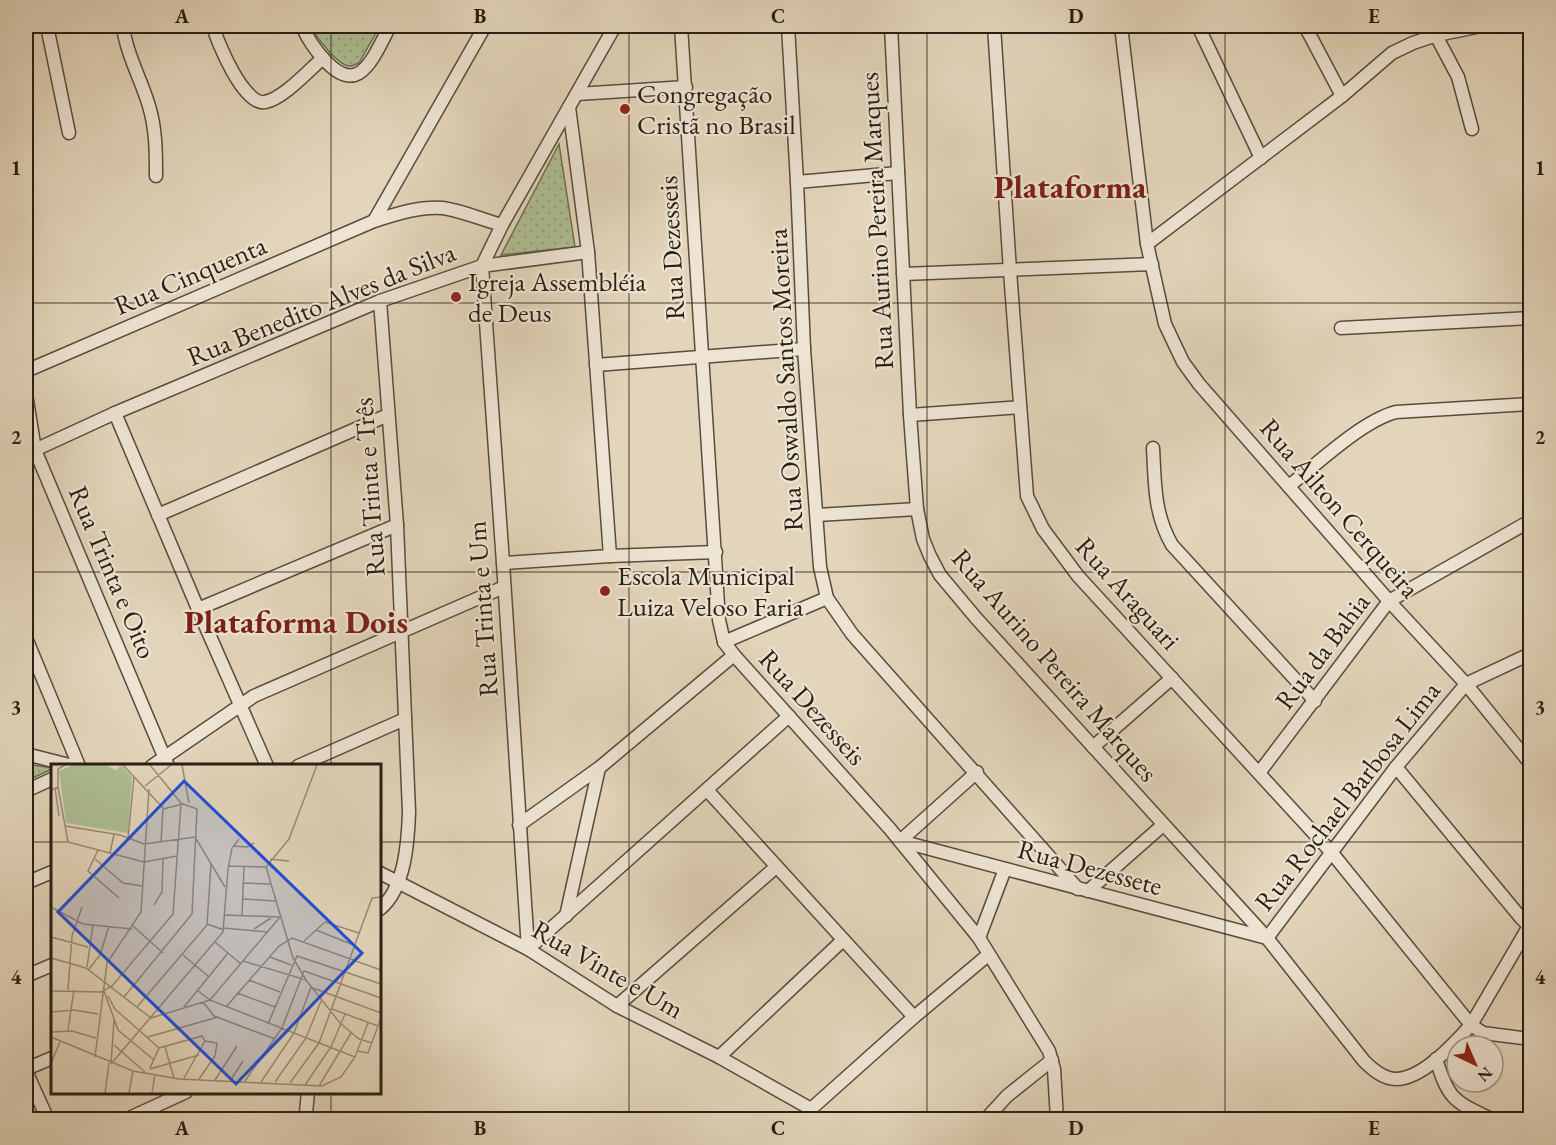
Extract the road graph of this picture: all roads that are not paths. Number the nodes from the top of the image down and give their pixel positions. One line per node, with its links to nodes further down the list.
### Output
1 (46, 26): 23 (street)
2 (123, 26): 26 (street)
3 (213, 26): 17 (street)
4 (302, 26): 17 (street)
5 (390, 26): 17 (street)
6 (485, 26): 28 (street)
7 (615, 26): 19 (street, Rua Benedito Alves da Silva)
8 (681, 26): 18 (street, Rua Dezesseis)
9 (788, 26): 27 (street, Rua Oswaldo Santos Moreira)
10 (891, 26): 25 (street, Rua Aurino Pereira Marques)
11 (994, 26): 34 (street, Rua Araguari)
12 (1121, 26): 30 (street, Rua Ailton Cerqueira)
13 (1198, 26): 24 (street)
14 (1305, 26): 20 (street)
15 (1481, 26): 16 (street)
16 (1434, 30): 20 (street); 22 (street)
17 (323, 58)
18 (686, 87): 19 (street); 40 (street, Rua Dezesseis)
19 (577, 94): 21 (street, Rua Benedito Alves da Silva)
20 (1342, 96): 24 (street)
21 (569, 107): 29 (street, Rua Benedito Alves da Silva); 31 (street)
22 (1472, 129)
23 (69, 133)
24 (1261, 158): 30 (street)
25 (898, 173): 27 (street); 35 (street, Rua Aurino Pereira Marques)
26 (156, 176)
27 (798, 182): 39 (street, Rua Oswaldo Santos Moreira)
28 (374, 221): 29 (street, Rua Cinquenta); 42 (street, Rua Cinquenta)
29 (502, 225): 33 (street, Rua Benedito Alves da Silva)
30 (1147, 244): 32 (street, Rua Ailton Cerqueira)
31 (588, 252): 33 (street); 41 (street)
32 (1152, 264): 34 (street); 51 (street, Rua Ailton Cerqueira)
33 (482, 266): 36 (street, Rua Benedito Alves da Silva); 59 (street, Rua Trinta e Um)
34 (1010, 271): 35 (street); 45 (street, Rua Araguari)
35 (903, 274): 48 (street, Rua Aurino Pereira Marques)
36 (380, 301): 46 (street, Rua Benedito Alves da Silva); 47 (street, Rua Trinta e Três)
37 (1530, 318): 38 (street)
38 (1341, 328)
39 (804, 349): 40 (street); 54 (street, Rua Oswaldo Santos Moreira)
40 (700, 356): 41 (street); 57 (street, Rua Dezesseis)
41 (596, 365): 58 (street)
42 (26, 371)
43 (26, 394): 50 (street, Rua Trinta e Oito)
44 (1530, 404): 51 (street)
45 (1020, 407): 48 (street); 69 (street, Rua Araguari)
46 (115, 413): 50 (street, Rua Benedito Alves da Silva); 53 (street)
47 (388, 415): 53 (street); 56 (street, Rua Trinta e Três)
48 (910, 415): 52 (street, Rua Aurino Pereira Marques)
49 (1153, 448): 71 (street)
50 (30, 452): 77 (street, Rua Trinta e Oito)
51 (1289, 486): 62 (street, Rua Ailton Cerqueira)
52 (917, 509): 54 (street); 75 (street, Rua Aurino Pereira Marques)
53 (158, 515): 63 (street)
54 (817, 515): 61 (street, Rua Oswaldo Santos Moreira)
55 (1530, 521): 62 (street, Rua da Bahia)
56 (397, 525): 63 (street); 64 (street, Rua Trinta e Três)
57 (716, 552): 58 (street); 66 (street, Rua Dezesseis)
58 (610, 556): 59 (street)
59 (504, 563): 60 (street, Rua Trinta e Um)
60 (504, 587): 64 (street); 90 (street, Rua Trinta e Um)
61 (827, 598): 66 (street); 85 (street, Rua Oswaldo Santos Moreira)
62 (1389, 601): 70 (street, Rua Ailton Cerqueira); 71 (street, Rua da Bahia)
63 (198, 609): 72 (street)
64 (402, 632): 72 (street); 74 (street, Rua Trinta e Três)
65 (26, 638): 80 (street)
66 (724, 642): 68 (street, Rua Dezesseis)
67 (1530, 654): 70 (street, Rua Rochael Barbosa Lima)
68 (734, 655): 73 (street, Rua Dezesseis); 84 (street)
69 (1172, 678): 75 (street); 86 (street, Rua Araguari)
70 (1466, 684): 78 (street, Rua Ailton Cerqueira); 83 (street, Rua Rochael Barbosa Lima)
71 (1315, 701): 86 (street, Rua da Bahia)
72 (240, 704): 77 (street); 81 (street)
73 (789, 716): 88 (street); 92 (street, Rua Dezesseis)
74 (405, 719): 82 (street); 99 (street, Rua Trinta e Três)
75 (1093, 747): 91 (street, Rua Aurino Pereira Marques)
76 (26, 754): 79 (street)
77 (166, 762)
78 (1530, 763)
79 (70, 764)
80 (79, 764)
81 (267, 764)
82 (300, 764)
83 (1396, 767): 93 (street, Rua Rochael Barbosa Lima); 103 (street)
84 (599, 768): 90 (street); 102 (street)
85 (976, 772): 92 (street); 100 (street, Rua Oswaldo Santos Moreira)
86 (1259, 773): 93 (street, Rua Araguari)
87 (51, 779): 89 (street)
88 (707, 790): 94 (street); 102 (street)
89 (26, 791)
90 (519, 825): 107 (street, Rua Trinta e Um)
91 (1163, 825): 100 (street); 105 (street, Rua Aurino Pereira Marques)
92 (900, 841): 95 (street, Rua Dezessete); 104 (street, Rua Dezesseis)
93 (1332, 853): 105 (street, Rua Rochael Barbosa Lima); 113 (street, Rua Araguari)
94 (776, 867): 106 (street); 111 (street)
95 (1005, 869): 100 (street, Rua Dezessete); 104 (street)
96 (51, 872): 98 (street)
97 (381, 874): 99 (street, Rua Vinte e Um)
98 (26, 883)
99 (397, 883): 101 (street, Rua Trinta e Três); 107 (street, Rua Vinte e Um)
100 (1083, 890): 105 (street, Rua Dezessete)
101 (381, 908)
102 (566, 916): 107 (street)
103 (1530, 927): 113 (street)
104 (978, 938): 108 (street, Rua Dezesseis)
105 (1267, 938): 117 (street, Rua Aurino Pereira Marques)
106 (843, 940): 112 (street); 115 (street)
107 (528, 949): 111 (street, Rua Vinte e Um)
108 (988, 955): 112 (street); 118 (street, Rua Dezesseis)
109 (51, 964): 110 (street)
110 (26, 976)
111 (617, 1006): 115 (street, Rua Vinte e Um)
112 (915, 1017): 122 (street)
113 (1471, 1025): 114 (street); 117 (street)
114 (1530, 1039)
115 (719, 1057): 122 (street, Rua Vinte e Um)
116 (51, 1058): 119 (street)
117 (1436, 1059): 128 (street)
118 (1052, 1060): 126 (street); 127 (street, Rua Dezesseis)
119 (26, 1070): 124 (street)
120 (181, 1094): 125 (street)
121 (308, 1094): 123 (street)
122 (814, 1114)
123 (304, 1116)
124 (48, 1119)
125 (125, 1119)
126 (985, 1119)
127 (1057, 1119)
128 (1493, 1119)

